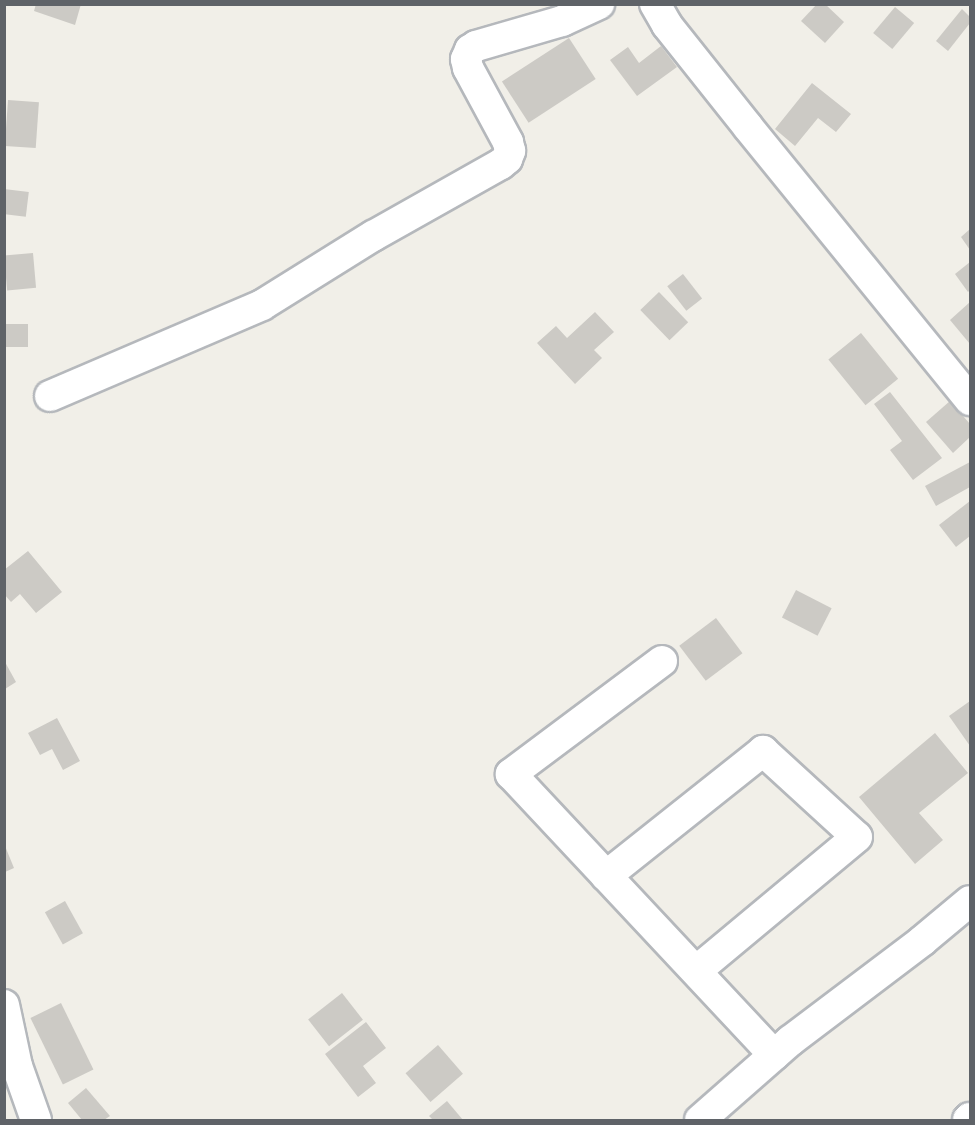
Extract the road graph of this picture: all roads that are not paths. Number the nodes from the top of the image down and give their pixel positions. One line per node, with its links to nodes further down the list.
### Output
1 (599, 4): 3 (street)
2 (655, 4): 4 (street)
3 (50, 396)
4 (970, 400)
5 (663, 661): 6 (street)
6 (606, 876): 8 (street); 8 (street)
7 (970, 901): 10 (street)
8 (696, 971): 10 (street)
9 (4, 1005): 11 (street)
10 (774, 1055): 12 (street)
11 (36, 1120)
12 (700, 1120)

